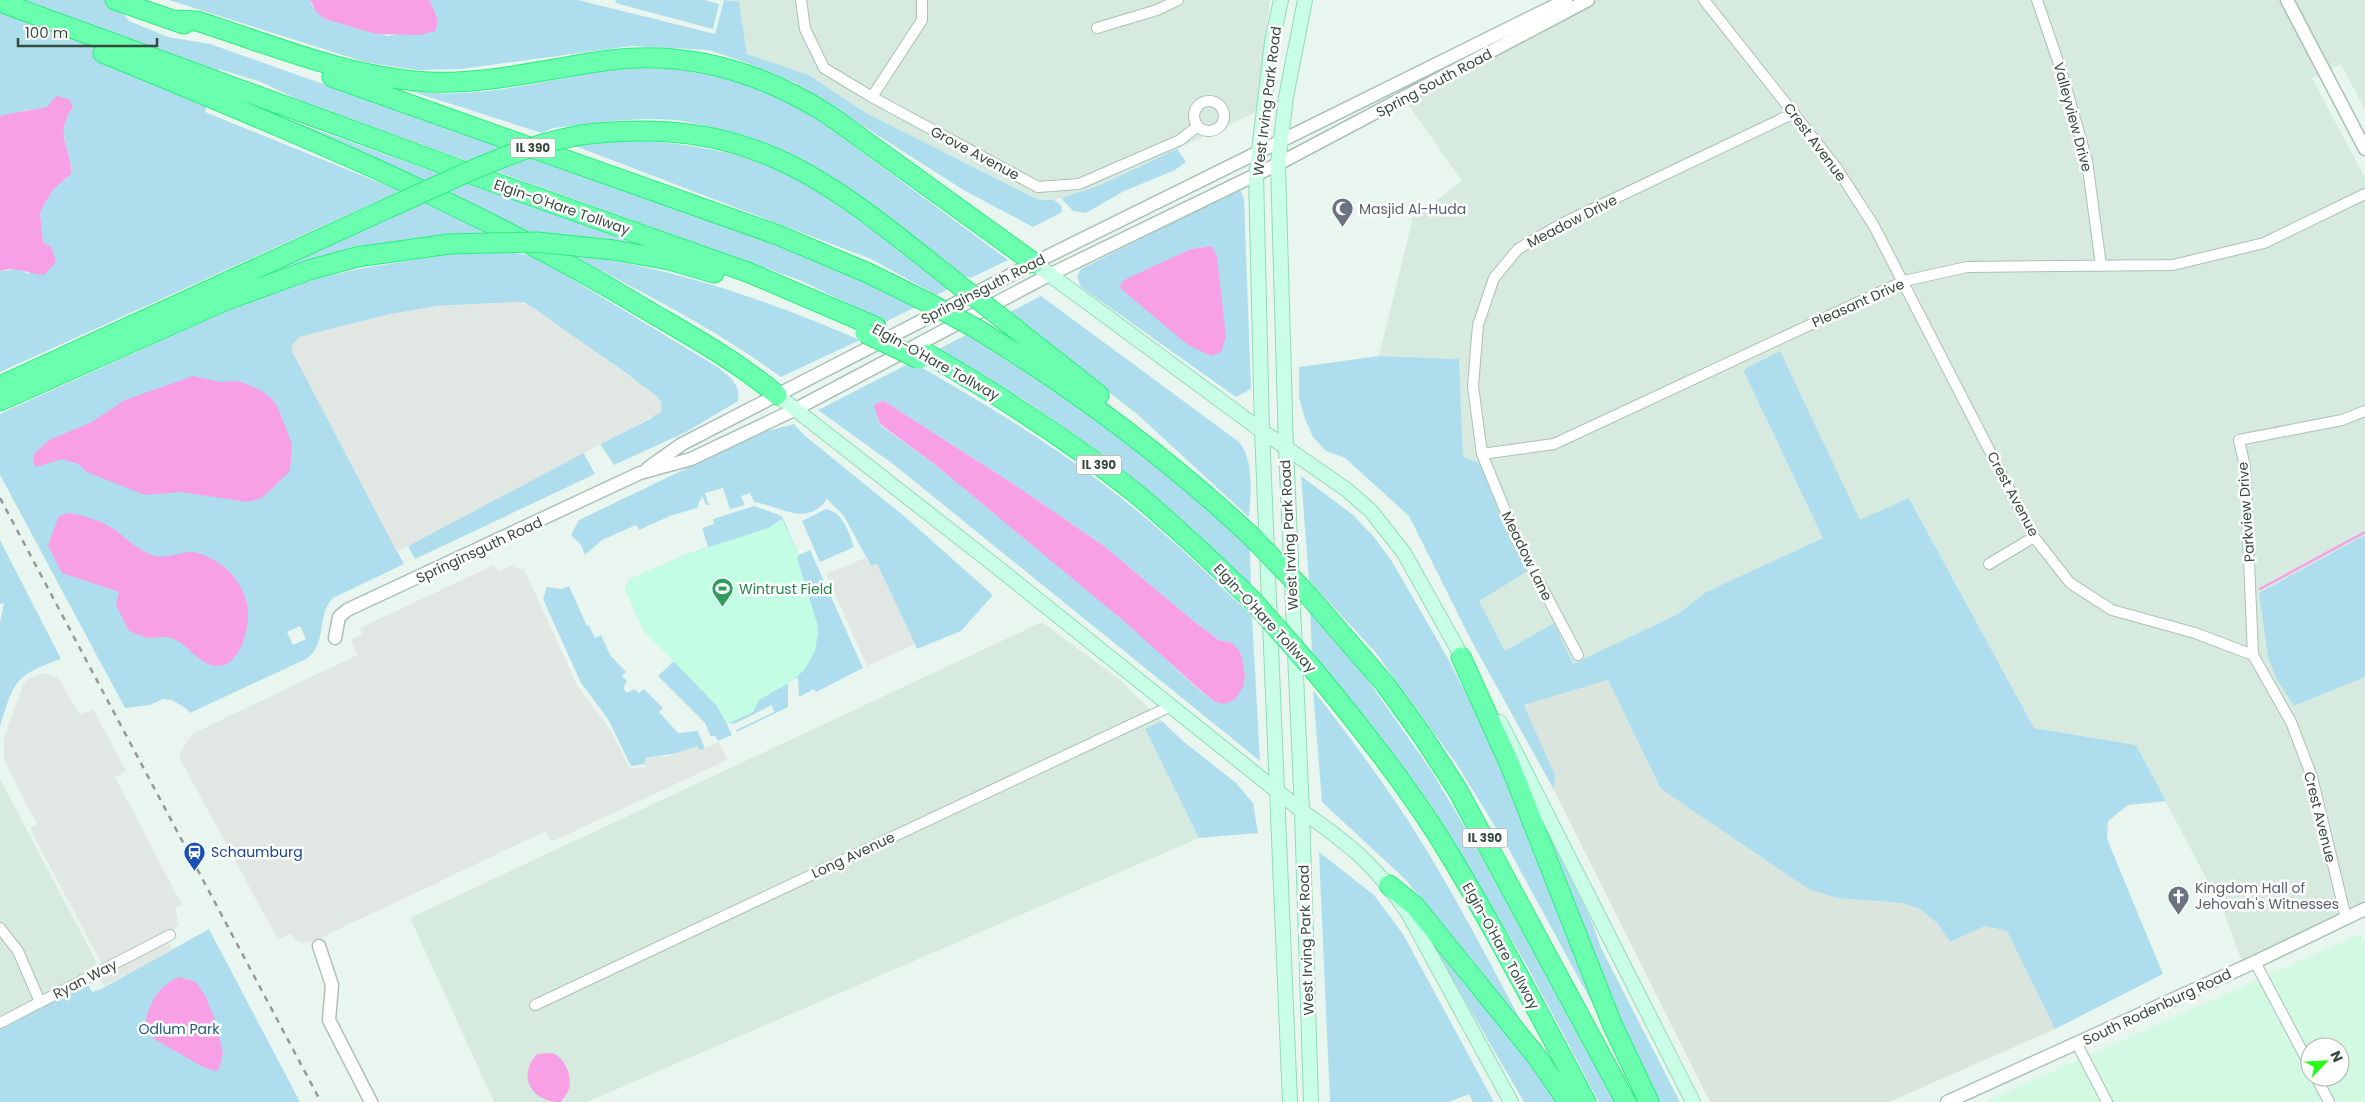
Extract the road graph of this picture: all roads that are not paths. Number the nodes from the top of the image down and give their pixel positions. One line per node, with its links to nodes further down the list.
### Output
1 (115, 0): 14 (highway, IL 390)
2 (801, 0): 17 (street, Grove Avenue)
3 (922, 0): 17 (street)
4 (1178, 0): 15 (street)
5 (1282, 0): 22 (main road, West Irving Park Road)
6 (1305, 0): 20 (main road, West Irving Park Road)
7 (1566, 0): 20 (street, Spring South Road)
8 (1588, 0): 23 (street, Spring South Road)
9 (1704, 0): 18 (street, Crest Avenue)
10 (2037, 0): 27 (street, Valleyview Drive)
11 (2287, 0): 21 (street)
12 (0, 2): 16 (highway, Elgin-O'Hare Tollway / IL 390)
13 (0, 11): 16 (highway)
14 (174, 20): 26 (highway); 39 (highway, IL 390, bridge)
15 (1097, 28)
16 (212, 89): 30 (highway, Elgin-O'Hare Tollway / IL 390); 32 (highway)
17 (872, 98): 19 (street, Grove Avenue)
18 (1794, 113): 29 (street, Crest Avenue); 38 (street, Meadow Drive)
19 (1198, 126)
20 (1279, 143): 22 (street, Springinsguth Road); 23 (main road, West Irving Park Road)
21 (2365, 149)
22 (1258, 153): 24 (main road, West Irving Park Road); 26 (street, Springinsguth Road)
23 (1278, 164): 24 (street, Springinsguth Road); 37 (main road, West Irving Park Road)
24 (1256, 175): 28 (street, Springinsguth Road); 36 (main road, West Irving Park Road)
25 (2365, 194): 27 (street, Pleasant Drive)
26 (1034, 263): 28 (main road); 32 (street, Springinsguth Road)
27 (2101, 266): 29 (street, Pleasant Drive)
28 (1049, 275): 34 (street, Springinsguth Road); 36 (main road)
29 (1904, 281): 38 (street, Pleasant Drive); 41 (street, Crest Avenue)
30 (871, 330): 33 (highway, bridge); 68 (highway, Elgin-O'Hare Tollway / IL 390, bridge)
31 (0, 386): 39 (highway, bridge)
32 (778, 395): 34 (main road); 40 (street, Springinsguth Road)
33 (0, 401)
34 (794, 410): 40 (street, Springinsguth Road); 47 (main road)
35 (2365, 411): 45 (street, Parkview Drive)
36 (1262, 431): 37 (main road); 48 (main road, West Irving Park Road)
37 (1286, 448): 46 (main road); 49 (main road, West Irving Park Road)
38 (1482, 454): 44 (street, Meadow Lane)
39 (1170, 464): 69 (highway, IL 390, bridge)
40 (640, 474): 43 (street, Springinsguth Road)
41 (2034, 537): 42 (street); 45 (street, Crest Avenue)
42 (1989, 564)
43 (335, 638)
44 (1578, 655)
45 (2253, 655): 52 (street, Crest Avenue)
46 (1461, 657): 70 (highway); 71 (main road)
47 (1171, 706): 48 (main road); 58 (street, Long Avenue)
48 (1276, 788): 49 (main road); 64 (main road, West Irving Park Road)
49 (1302, 811): 50 (main road); 65 (main road, West Irving Park Road)
50 (1390, 885): 66 (main road); 67 (highway)
51 (2365, 909): 52 (street, South Rodenburg Road)
52 (2346, 918): 56 (street, South Rodenburg Road)
53 (0, 928): 57 (street)
54 (170, 935): 57 (street, Ryan Way)
55 (319, 946): 63 (street)
56 (2255, 962): 60 (street, South Rodenburg Road); 61 (street)
57 (40, 1002): 59 (street, Ryan Way)
58 (535, 1005)
59 (0, 1023)
60 (2077, 1044): 72 (street, South Rodenburg Road); 73 (street)
61 (2300, 1047)
62 (2321, 1087): 74 (street)
63 (371, 1102)
64 (1290, 1102)
65 (1311, 1102)
66 (1511, 1102)
67 (1568, 1102)
68 (1586, 1102)
69 (1626, 1102)
70 (1649, 1102)
71 (1693, 1102)
72 (1947, 1102)
73 (2107, 1102)
74 (2329, 1102)

